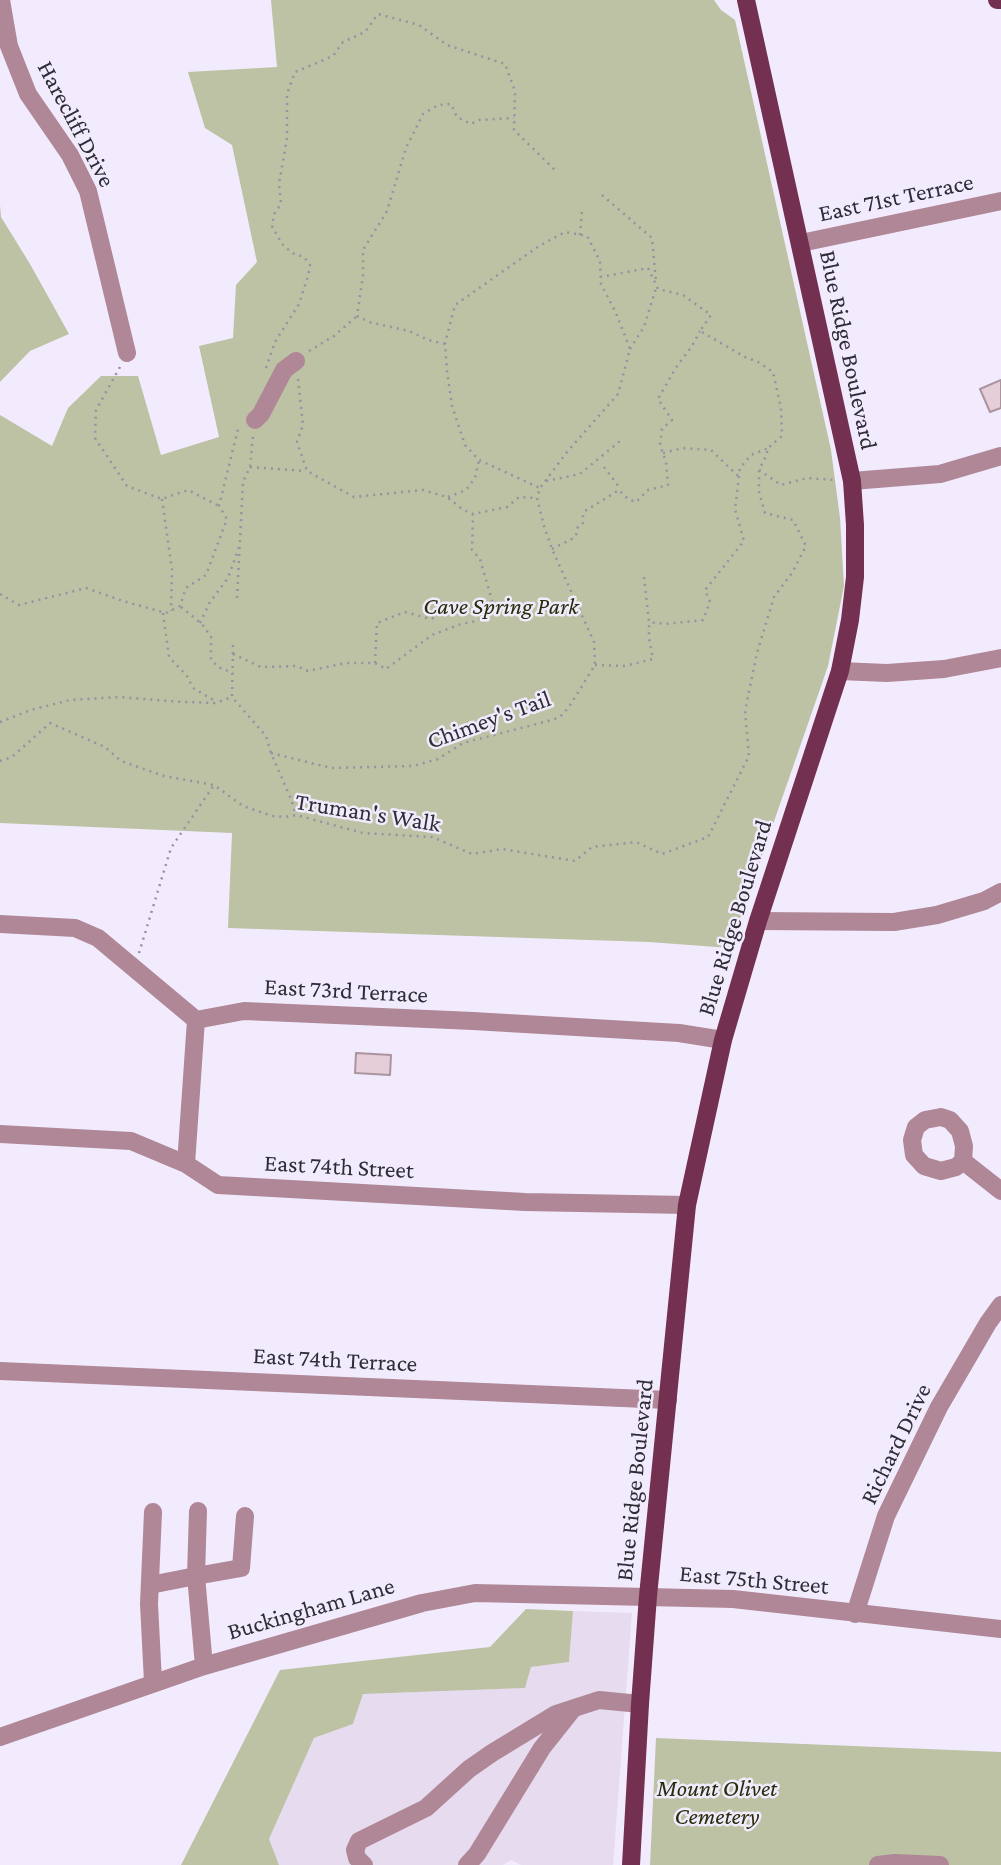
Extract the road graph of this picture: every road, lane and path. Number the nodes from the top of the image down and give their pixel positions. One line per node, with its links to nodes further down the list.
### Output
1 (1, 0): 16 (street, Harecliff Drive)
2 (746, 0): 9 (main road, Blue Ridge Boulevard)
3 (514, 118): 4 (path); 12 (path); 18 (path)
4 (556, 171)
5 (602, 195): 11 (path)
6 (1001, 201): 9 (street, East 71st Terrace)
7 (582, 210): 8 (path)
8 (580, 235): 10 (path); 14 (path)
9 (801, 243): 31 (main road, Blue Ridge Boulevard)
10 (601, 277): 11 (path); 15 (path)
11 (657, 286): 13 (path); 15 (path)
12 (357, 316): 14 (path); 17 (path)
13 (700, 331): 21 (path, Truman's Walk); 22 (path)
14 (445, 344): 24 (path)
15 (630, 349): 30 (path)
16 (127, 353): 36 (path)
17 (296, 360): 19 (street); 28 (path)
18 (263, 374)
19 (248, 419): 25 (path); 37 (path)
20 (620, 441): 30 (path)
21 (768, 448): 27 (path, Truman's Walk); 29 (path)
22 (663, 453): 29 (path); 33 (path)
23 (1001, 456): 31 (street)
24 (480, 460): 32 (path); 34 (path)
25 (250, 467): 28 (path); 39 (path)
26 (604, 467): 33 (path)
27 (759, 470): 31 (path); 63 (path, Truman's Walk)
28 (307, 471): 34 (path)
29 (739, 477): 48 (path)
30 (546, 481): 32 (path)
31 (852, 481): 55 (main road, Blue Ridge Boulevard)
32 (540, 488): 35 (path)
33 (619, 490): 40 (path)
34 (446, 497): 38 (path)
35 (537, 498): 38 (path); 40 (path)
36 (162, 499): 37 (path); 45 (path)
37 (219, 506): 44 (path)
38 (473, 513): 47 (path)
39 (240, 544): 43 (path); 49 (path)
40 (552, 549): 54 (path)
41 (645, 577): 48 (path)
42 (0, 594): 46 (path)
43 (237, 598)
44 (180, 606): 45 (path); 49 (path)
45 (171, 611): 46 (path)
46 (163, 612): 58 (path)
47 (486, 616): 53 (path); 53 (path)
48 (649, 622): 54 (path)
49 (200, 623): 56 (path)
50 (233, 645): 51 (path)
51 (233, 654): 53 (path); 56 (path)
52 (1001, 658): 55 (street)
53 (375, 663)
54 (594, 664): 60 (path, Chimey's Tail)
55 (840, 671): 65 (main road, Blue Ridge Boulevard)
56 (233, 673): 57 (path)
57 (232, 697): 58 (path); 60 (path)
58 (218, 702): 59 (path)
59 (0, 722)
60 (271, 753): 63 (path)
61 (0, 761): 62 (path, Truman's Walk)
62 (214, 785): 63 (path, Truman's Walk); 67 (path)
63 (296, 815)
64 (1001, 892): 65 (street)
65 (758, 921): 69 (main road, Blue Ridge Boulevard)
66 (0, 924): 67 (street)
67 (135, 969): 68 (street)
68 (196, 1020): 69 (street, East 73rd Terrace); 72 (street)
69 (723, 1040): 74 (main road, Blue Ridge Boulevard)
70 (0, 1134): 72 (street, East 74th Street)
71 (963, 1161): 73 (street)
72 (186, 1164): 74 (street, East 74th Street)
73 (1001, 1191)
74 (687, 1205): 77 (main road, Blue Ridge Boulevard)
75 (1001, 1305): 84 (street, Richard Drive)
76 (0, 1371): 77 (street, East 74th Terrace)
77 (668, 1400): 83 (main road, Blue Ridge Boulevard)
78 (198, 1511): 81 (street)
79 (153, 1512): 82 (street)
80 (245, 1516): 81 (street)
81 (196, 1576): 82 (street); 86 (street)
82 (150, 1585): 87 (street)
83 (648, 1596): 84 (street, East 75th Street); 86 (street, Buckingham Lane); 88 (main road, Blue Ridge Boulevard)
84 (855, 1614): 85 (street)
85 (1001, 1629)
86 (204, 1666): 87 (street, Buckingham Lane)
87 (153, 1682): 90 (street, Buckingham Lane)
88 (640, 1703): 89 (street); 93 (main road, Blue Ridge Boulevard)
89 (573, 1709): 91 (street); 92 (street)
90 (0, 1737)
91 (365, 1865)
92 (467, 1865)
93 (631, 1865)
94 (877, 1865): 95 (street)
95 (940, 1865)

